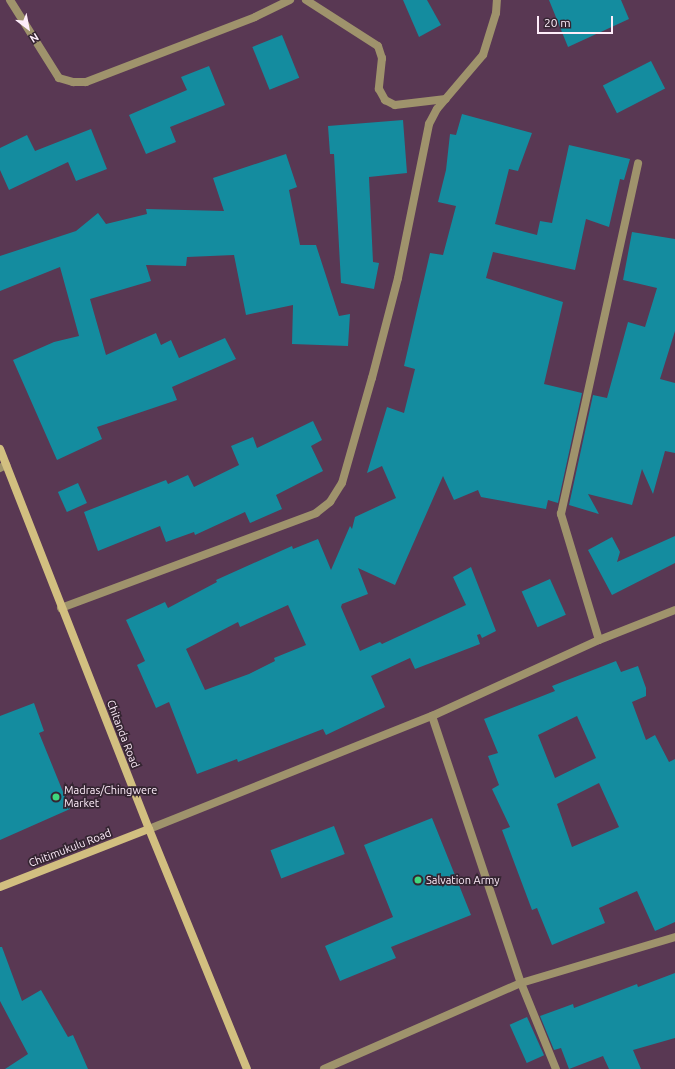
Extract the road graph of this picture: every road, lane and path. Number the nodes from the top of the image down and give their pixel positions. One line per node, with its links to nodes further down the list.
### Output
1 (10, 0): 2 (street)
2 (290, 0)
3 (306, 0): 5 (street)
4 (497, 0): 5 (street)
5 (446, 99): 9 (street)
6 (638, 163): 11 (street)
7 (0, 449): 8 (street, Chitanda Road)
8 (3, 467): 9 (street, Chitanda Road)
9 (61, 608): 13 (street, Chitanda Road)
10 (675, 610): 11 (street)
11 (599, 640): 12 (street)
12 (432, 716): 13 (street); 16 (street)
13 (149, 830): 14 (street, Chitimukulu Road); 17 (street, Chitanda Road)
14 (0, 888)
15 (675, 937): 16 (street)
16 (521, 983): 18 (street); 19 (street)
17 (247, 1069)
18 (324, 1069)
19 (556, 1069)

